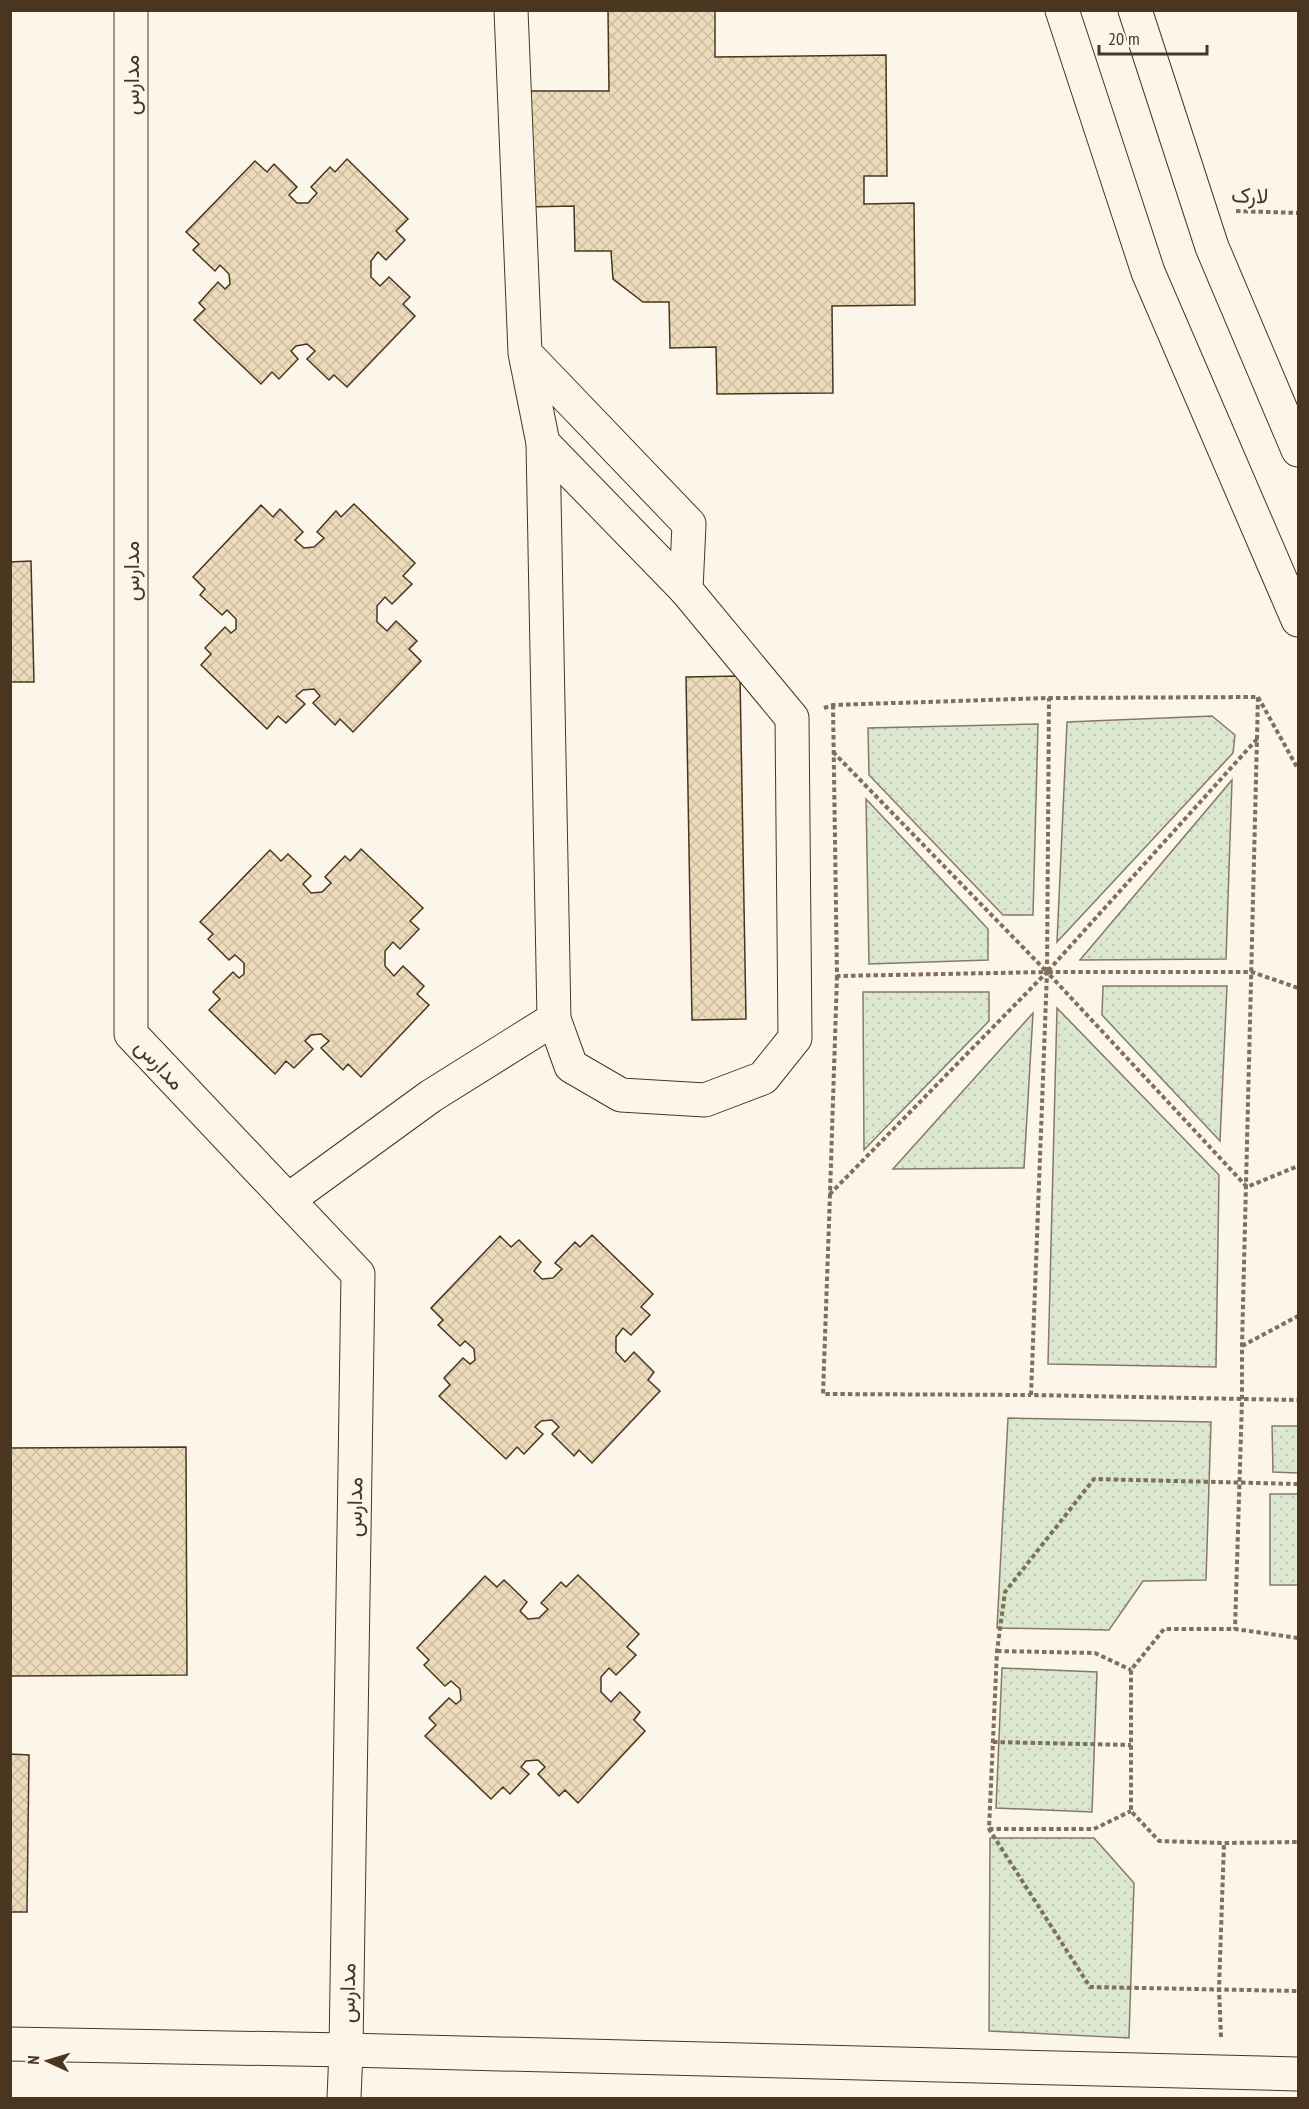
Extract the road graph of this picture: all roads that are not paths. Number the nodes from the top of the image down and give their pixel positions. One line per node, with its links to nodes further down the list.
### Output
1 (131, 10): 11 (street, مدارس)
2 (511, 10): 5 (street)
3 (1062, 10): 9 (street)
4 (1135, 10): 7 (street)
5 (525, 353): 6 (street); 8 (street)
6 (543, 443): 8 (street); 10 (street)
7 (1299, 450)
8 (686, 590): 10 (street)
9 (1299, 620)
10 (554, 1019): 11 (street)
11 (288, 1200): 13 (street, مدارس)
12 (10, 2044): 13 (street)
13 (346, 2050): 14 (street); 15 (street, مدارس)
14 (1299, 2074)
15 (344, 2098)

